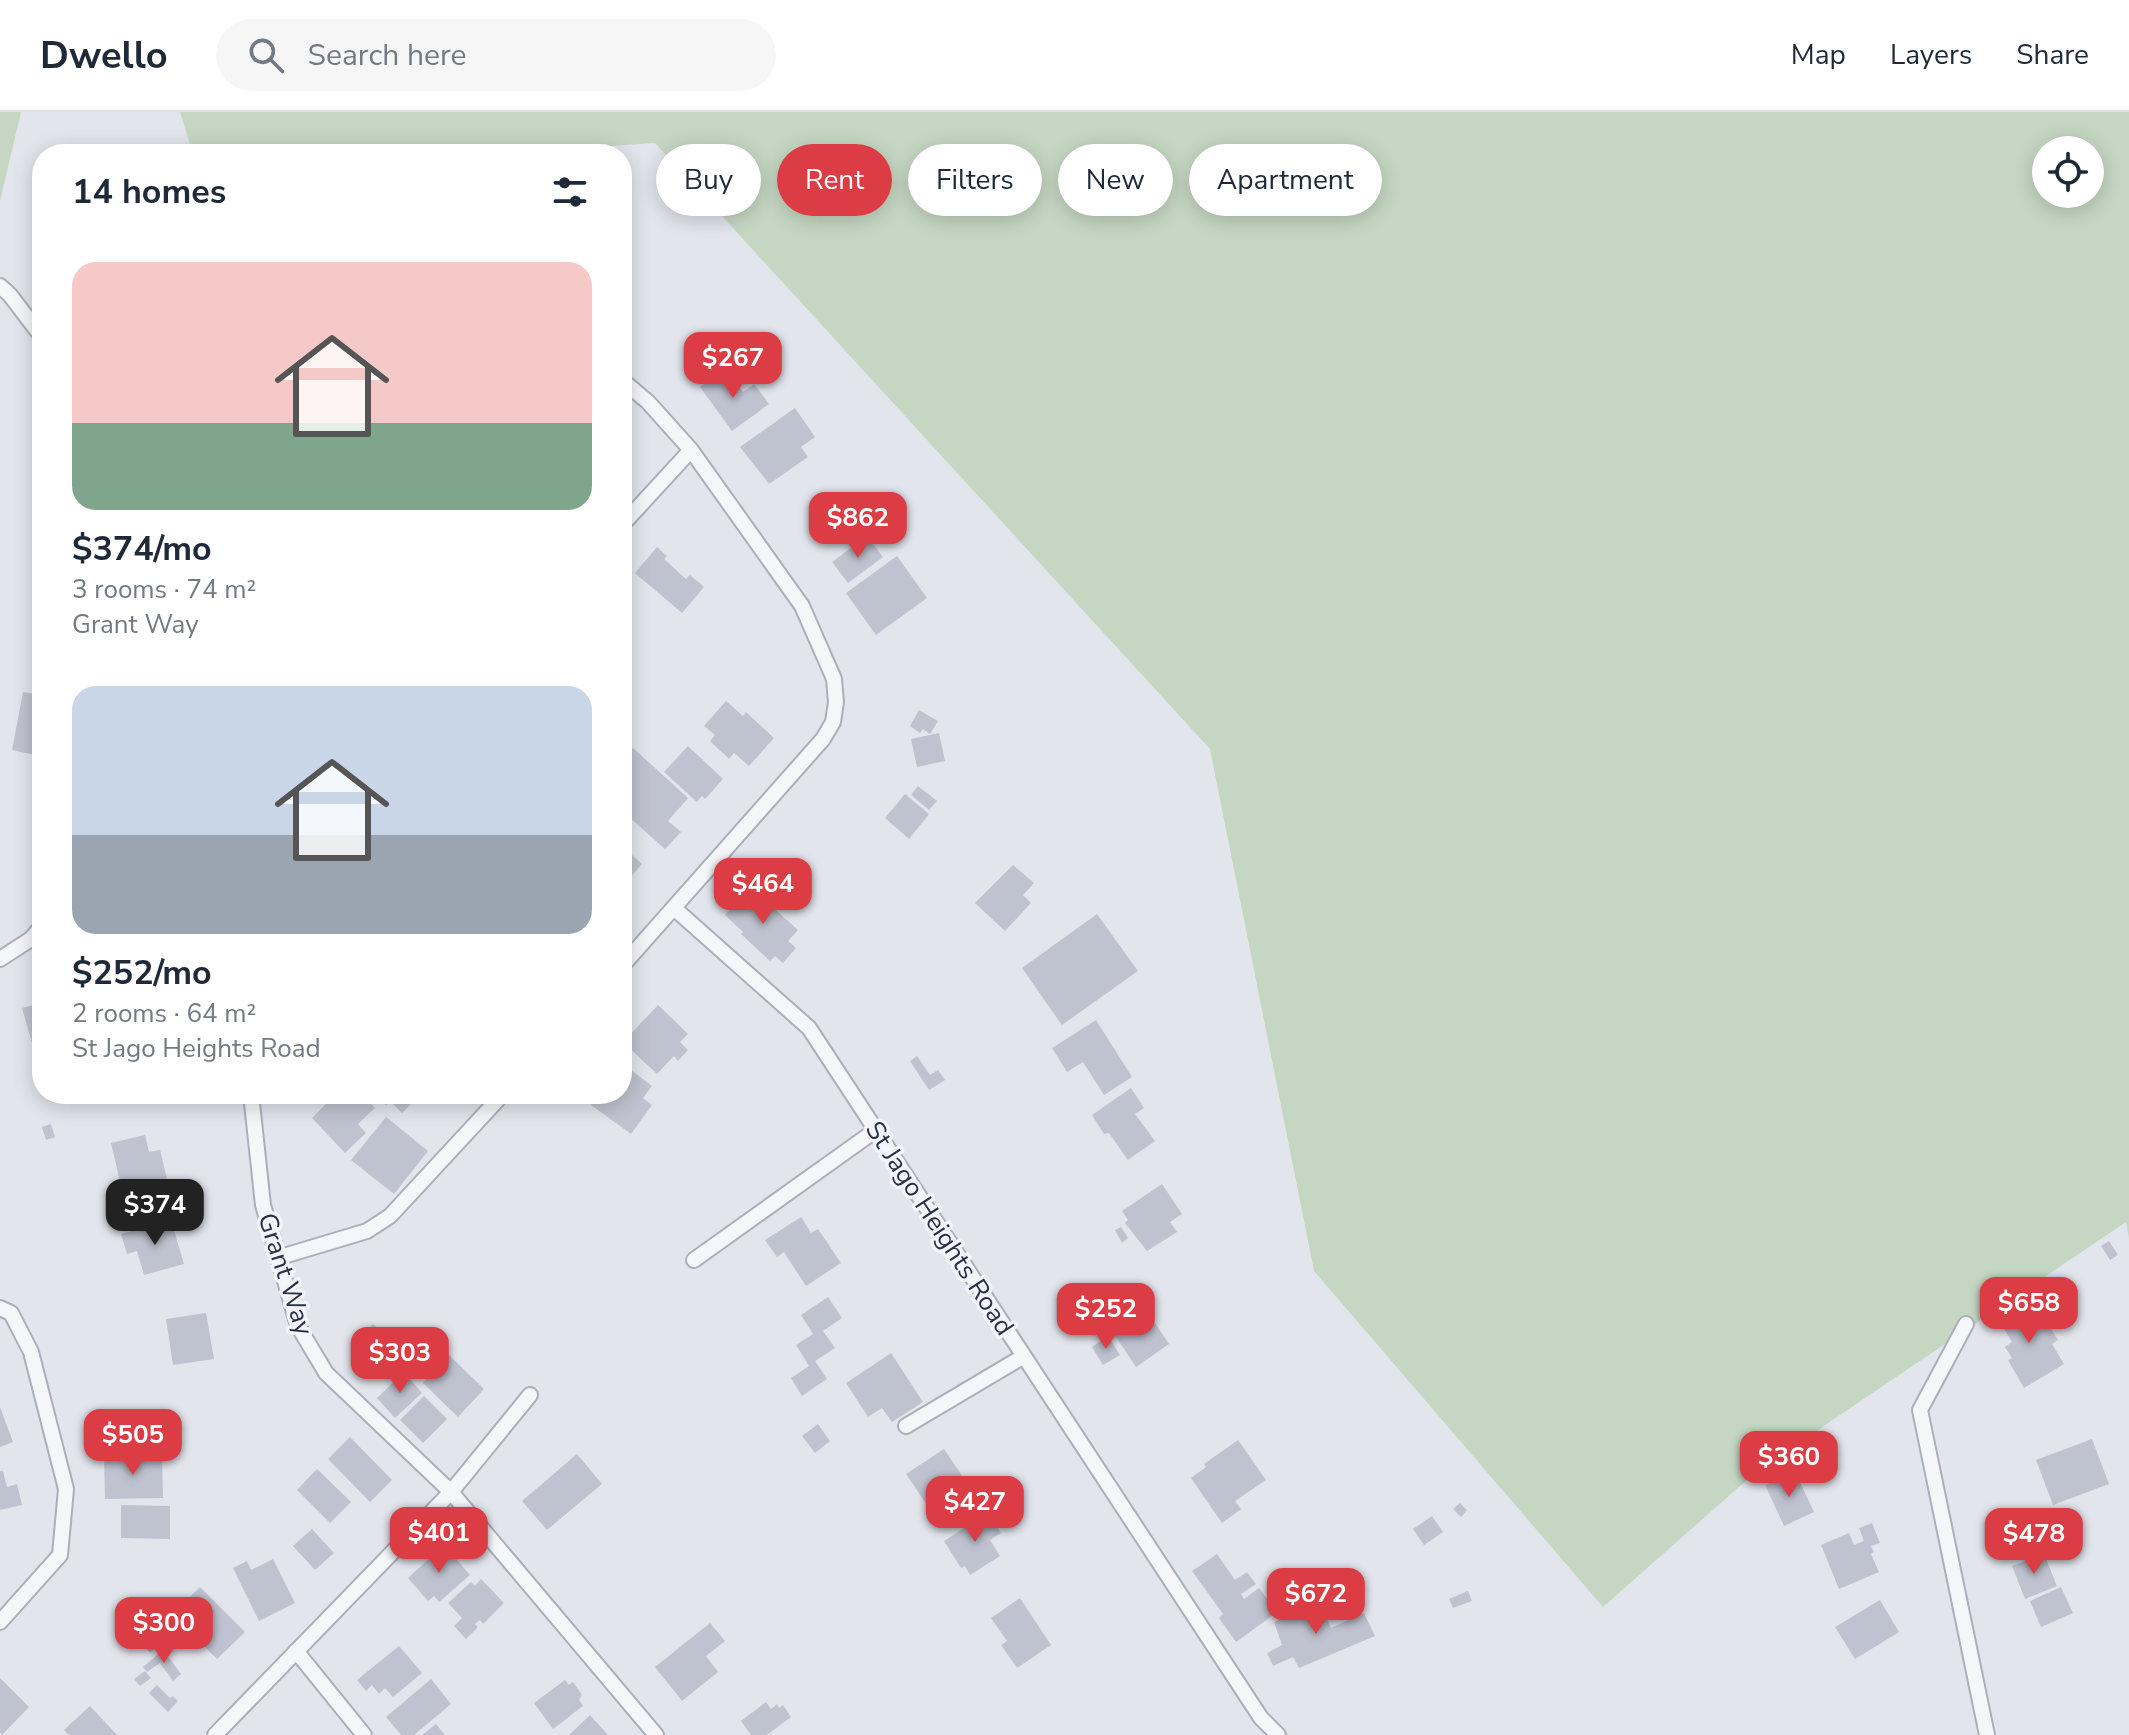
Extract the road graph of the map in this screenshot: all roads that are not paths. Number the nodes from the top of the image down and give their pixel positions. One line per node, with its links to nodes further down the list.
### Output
1 (0, 286): 2 (street)
2 (32, 322)
3 (632, 388): 4 (street)
4 (691, 450): 5 (street); 6 (street)
5 (632, 514)
6 (675, 909): 8 (street); 12 (street, St Jago Heights Road)
7 (32, 938): 9 (street)
8 (632, 955)
9 (0, 959)
10 (252, 1104): 13 (street, Grant Way)
11 (494, 1104): 13 (street)
12 (876, 1130): 14 (street); 17 (street, St Jago Heights Road)
13 (277, 1258): 20 (street, Grant Way)
14 (694, 1260)
15 (0, 1308): 21 (street)
16 (1966, 1324): 27 (street)
17 (1024, 1356): 19 (street); 26 (street, St Jago Heights Road)
18 (530, 1395): 20 (street)
19 (906, 1426)
20 (451, 1492): 22 (street); 25 (street, Grant Way)
21 (0, 1622)
22 (296, 1651): 23 (street); 24 (street)
23 (215, 1735)
24 (364, 1735)
25 (656, 1735)
26 (1278, 1735)
27 (1987, 1735)

